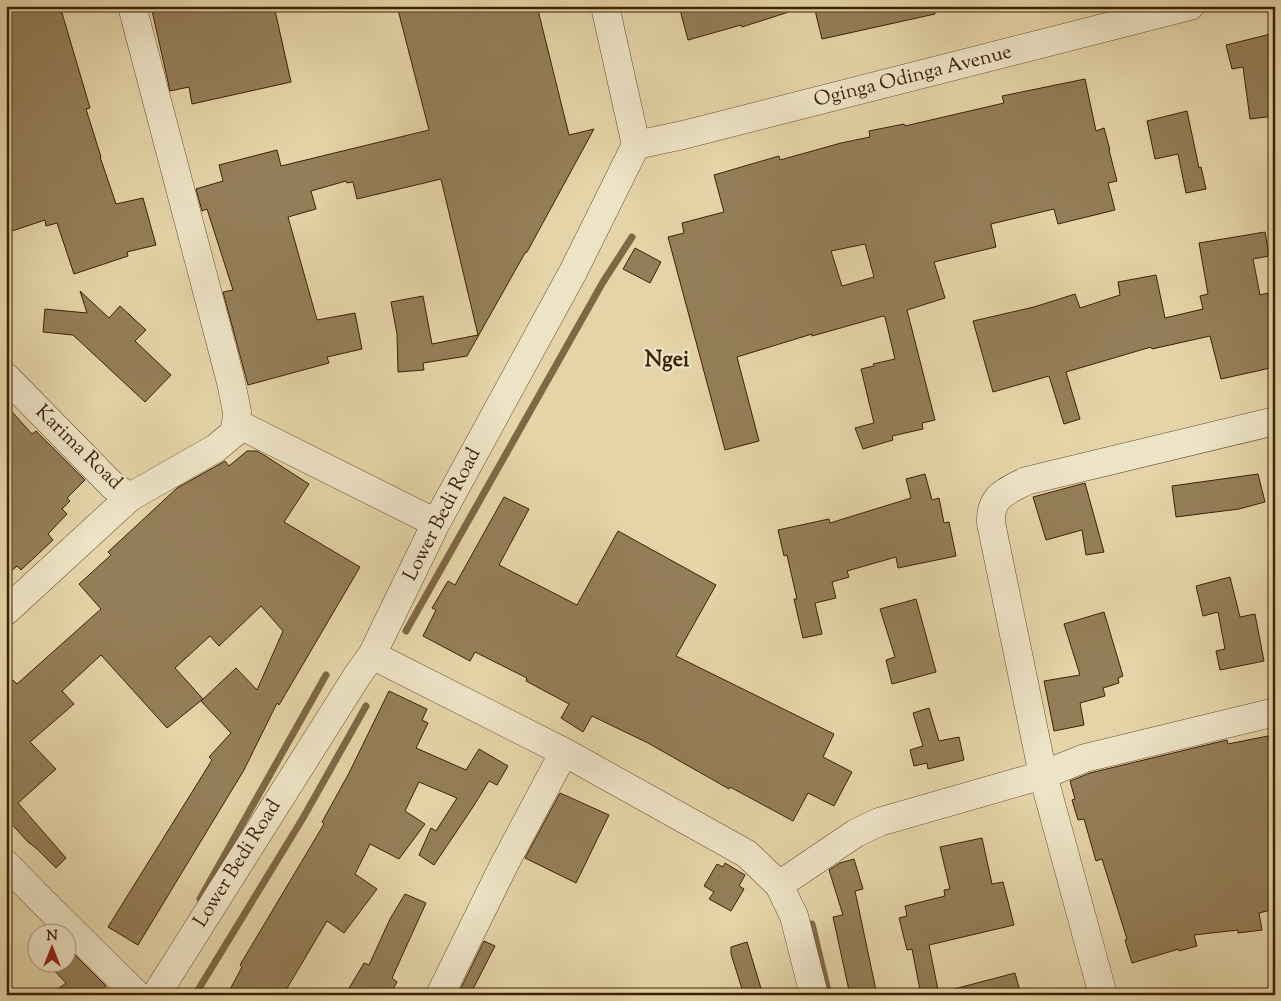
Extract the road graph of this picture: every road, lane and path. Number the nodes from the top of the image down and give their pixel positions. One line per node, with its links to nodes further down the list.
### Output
1 (132, 6): 7 (street)
2 (605, 6): 4 (street)
3 (1190, 6): 4 (street, Oginga Odinga Avenue)
4 (636, 145): 9 (street, Lower Bedi Road)
5 (6, 377): 8 (street, Karima Road)
6 (1275, 421): 14 (street)
7 (236, 423): 8 (street, Karima Road); 9 (street)
8 (130, 497): 10 (street, Karima Road)
9 (436, 523): 11 (street, Lower Bedi Road)
10 (6, 611)
11 (372, 655): 13 (street); 18 (street, Lower Bedi Road)
12 (1275, 712): 14 (street)
13 (564, 752): 16 (street); 19 (street)
14 (1044, 775): 16 (street); 21 (street)
15 (6, 864): 17 (street)
16 (779, 885): 20 (street)
17 (137, 995)
18 (156, 995)
19 (440, 995)
20 (814, 995)
21 (1103, 995)

